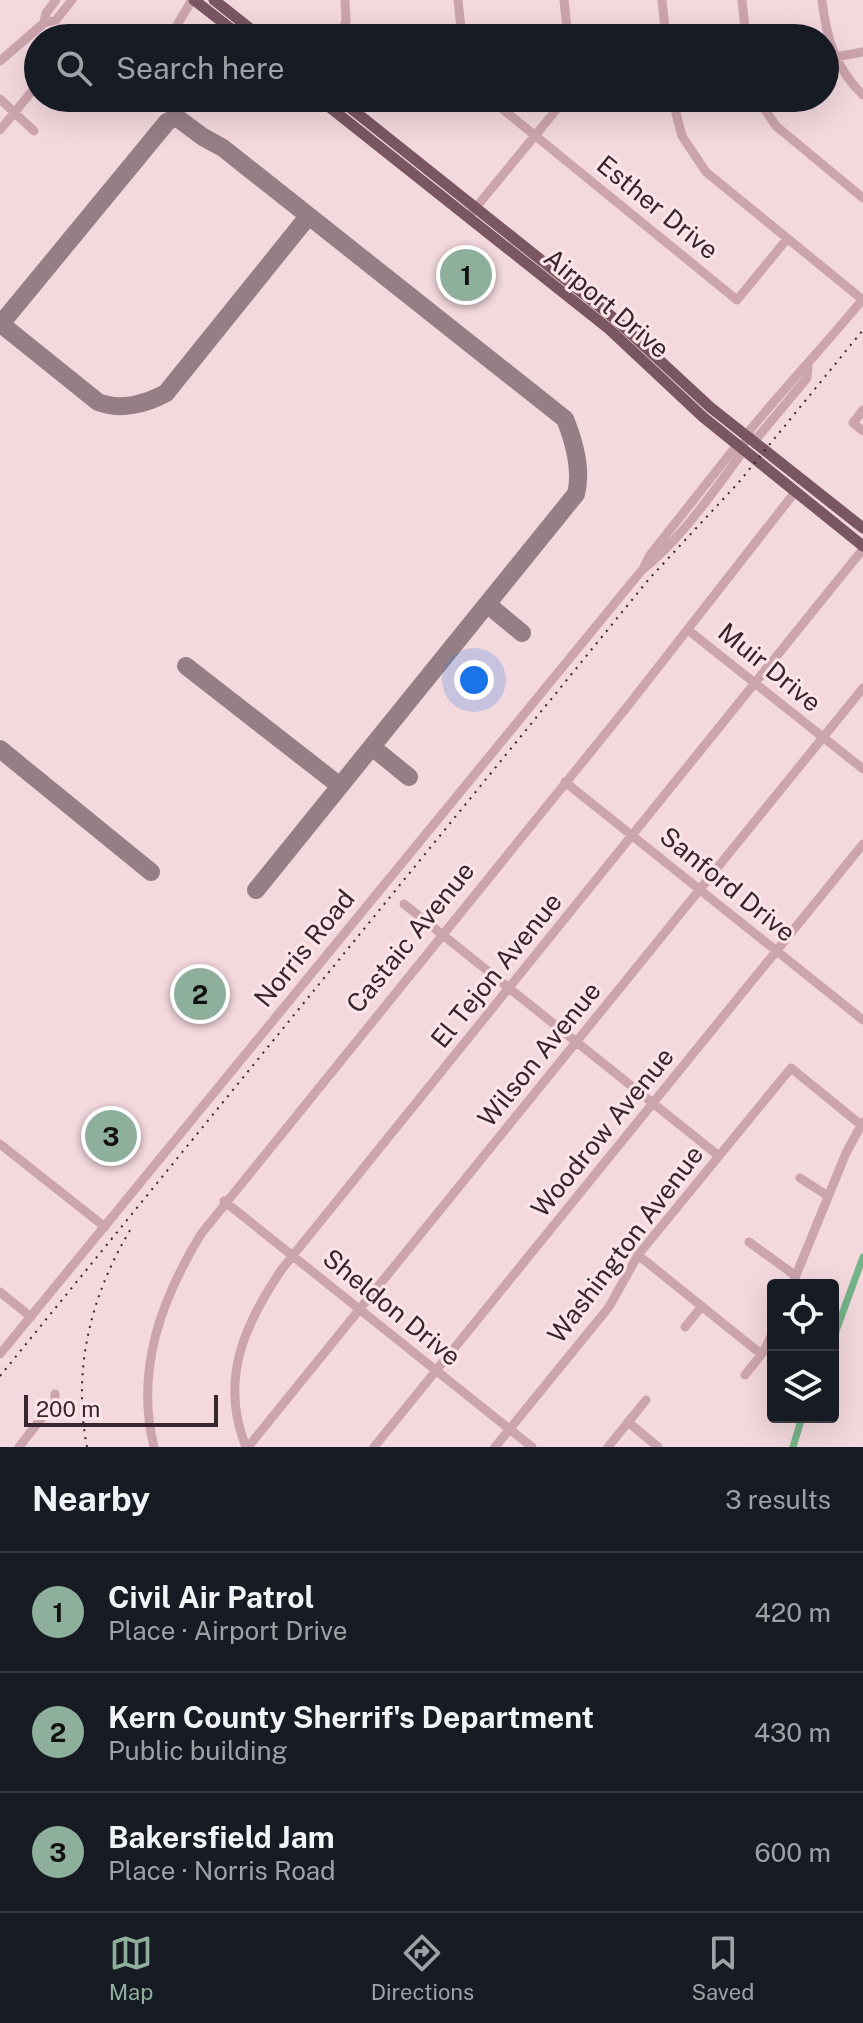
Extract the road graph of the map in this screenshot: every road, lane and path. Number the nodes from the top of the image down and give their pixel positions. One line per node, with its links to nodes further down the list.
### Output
1 (56, 0): 11 (street)
2 (72, 0): 11 (street)
3 (193, 0): 12 (street); 13 (main road)
4 (214, 0): 14 (main road)
5 (345, 0): 15 (street)
6 (458, 0): 16 (street)
7 (564, 0): 17 (street)
8 (662, 0): 18 (street)
9 (742, 0): 19 (street)
10 (822, 0): 20 (street)
11 (44, 23)
12 (178, 24)
13 (225, 24)
14 (244, 24)
15 (345, 24)
16 (461, 24)
17 (567, 24)
18 (665, 24)
19 (745, 24)
20 (825, 24)
21 (24, 40): 24 (street)
22 (863, 52): 23 (street)
23 (839, 57)
24 (0, 61)
25 (839, 69): 26 (street)
26 (863, 95)
27 (0, 99): 35 (street)
28 (24, 101): 35 (street)
29 (337, 112): 40 (main road, Airport Drive)
30 (354, 112): 40 (main road, Airport Drive)
31 (506, 112): 38 (street, Esther Drive)
32 (554, 112): 38 (street)
33 (676, 112): 41 (street)
34 (766, 112): 39 (street)
35 (14, 113): 36 (street); 37 (street)
36 (0, 130)
37 (34, 131)
38 (535, 135): 40 (street); 41 (street, Esther Drive)
39 (863, 198)
40 (472, 212): 45 (main road, Airport Drive)
41 (787, 239): 42 (street)
42 (863, 300): 45 (street, Norris Road)
43 (863, 410): 44 (street)
44 (863, 431)
45 (744, 443): 46 (main road, Airport Drive); 47 (main road, Airport Drive); 71 (street, Norris Road)
46 (795, 492): 48 (main road, Airport Drive); 49 (street, Castaic Avenue)
47 (863, 528)
48 (863, 548): 50 (street, El Tejon Avenue)
49 (688, 630): 50 (street, Muir Drive); 54 (street, Castaic Avenue)
50 (755, 683): 52 (street, Muir Drive); 55 (street, El Tejon Avenue)
51 (863, 688): 52 (street, Wilson Avenue)
52 (824, 738): 53 (street, Muir Drive); 57 (street, Wilson Avenue)
53 (863, 769)
54 (565, 782): 55 (street, Sanford Drive); 59 (street, Castaic Avenue)
55 (633, 836): 57 (street, Sanford Drive); 61 (street, El Tejon Avenue)
56 (863, 844): 60 (street, Woodrow Avenue)
57 (701, 891): 60 (street, Sanford Drive); 63 (street, Wilson Avenue)
58 (404, 904): 59 (street)
59 (441, 933): 61 (street); 70 (street, Castaic Avenue)
60 (776, 951): 62 (street, Sanford Drive); 64 (street, Woodrow Avenue)
61 (509, 988): 63 (street); 73 (street, El Tejon Avenue)
62 (863, 1020)
63 (577, 1042): 64 (street); 79 (street, Wilson Avenue)
64 (653, 1103): 67 (street); 85 (street, Woodrow Avenue)
65 (862, 1123): 67 (street, Washington Avenue); 69 (street)
66 (0, 1144): 71 (street)
67 (719, 1156): 74 (street, Washington Avenue)
68 (800, 1178): 69 (street)
69 (828, 1196): 76 (street)
70 (224, 1201): 73 (street, Sheldon Drive); 93 (street, Castaic Avenue)
71 (105, 1227): 80 (street, Norris Road)
72 (749, 1242): 75 (street)
73 (292, 1255): 79 (street, Sheldon Drive); 94 (street, El Tejon Avenue)
74 (638, 1255): 78 (street); 90 (street, Washington Avenue)
75 (792, 1279)
76 (795, 1279)
77 (0, 1292): 80 (street)
78 (702, 1306): 81 (street); 84 (street)
79 (360, 1310): 85 (street, Sheldon Drive); 94 (street, Wilson Avenue)
80 (31, 1317): 83 (street, Norris Road)
81 (685, 1327)
82 (767, 1343): 84 (street)
83 (0, 1354)
84 (761, 1354): 86 (street)
85 (436, 1370): 90 (street, Sheldon Drive); 95 (street, Woodrow Avenue)
86 (745, 1375)
87 (55, 1394): 91 (street)
88 (646, 1400): 89 (street)
89 (628, 1422): 98 (street); 99 (street)
90 (509, 1429): 96 (street, Washington Avenue); 97 (street, Sheldon Drive)
91 (27, 1443): 92 (street)
92 (19, 1447)
93 (154, 1447)
94 (247, 1447)
95 (374, 1447)
96 (495, 1447)
97 (532, 1447)
98 (608, 1447)
99 (658, 1447)

